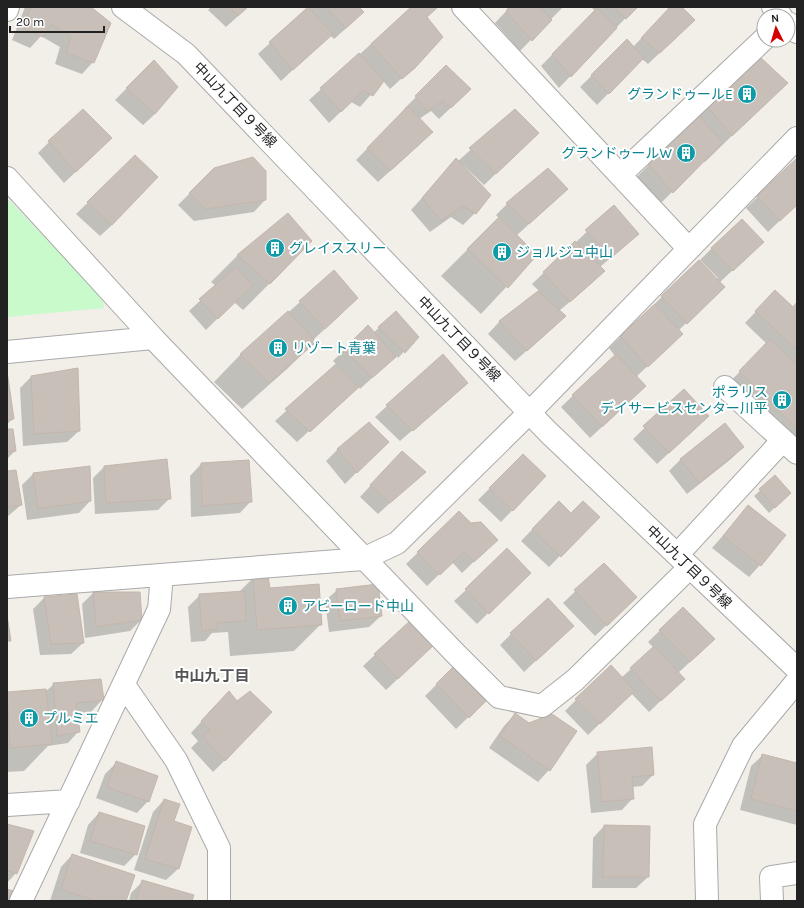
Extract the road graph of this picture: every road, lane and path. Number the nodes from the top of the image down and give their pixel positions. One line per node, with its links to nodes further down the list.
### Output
1 (123, 7): 11 (street, 中山九丁目９号線)
2 (462, 7): 5 (street)
3 (756, 46): 5 (street)
4 (797, 138): 7 (street)
5 (620, 175): 7 (street)
6 (7, 178): 8 (street)
7 (689, 249): 11 (street)
8 (153, 338): 9 (street); 13 (street)
9 (7, 352)
10 (725, 387): 12 (street)
11 (529, 413): 13 (street); 14 (street, 中山九丁目９号線)
12 (790, 447): 14 (street)
13 (363, 559): 14 (street); 15 (street)
14 (684, 561): 17 (street, 中山九丁目９号線)
15 (162, 576): 16 (street); 19 (street)
16 (7, 587)
17 (797, 669)
18 (797, 680): 25 (street)
19 (124, 685): 20 (street); 24 (street)
20 (69, 801): 21 (street); 23 (street)
21 (7, 805)
22 (797, 873): 26 (street)
23 (21, 901)
24 (219, 901)
25 (707, 901)
26 (772, 901)

